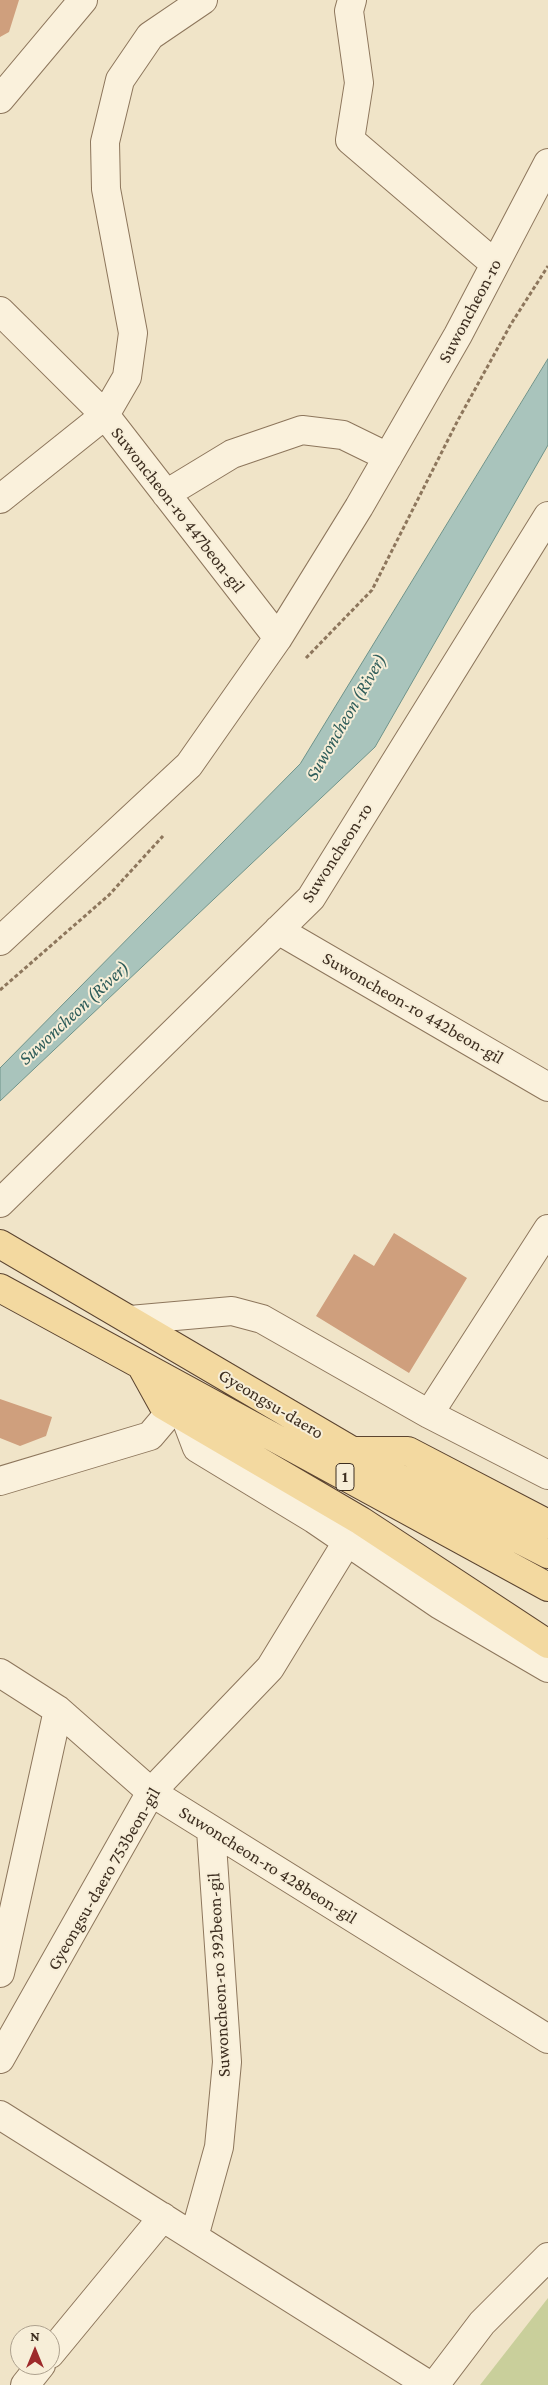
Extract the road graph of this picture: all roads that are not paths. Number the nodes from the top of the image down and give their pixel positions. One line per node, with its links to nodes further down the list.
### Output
1 (83, 0): 4 (street)
2 (202, 0): 8 (street, Suwoncheon-ro 447beon-gil)
3 (352, 0): 6 (street)
4 (0, 100)
5 (548, 163): 6 (street, Suwoncheon-ro)
6 (495, 264): 9 (street, Suwoncheon-ro)
7 (0, 311): 8 (street)
8 (105, 415): 10 (street, Suwoncheon-ro 447beon-gil); 11 (street)
9 (388, 457): 10 (street); 13 (street, Suwoncheon-ro)
10 (166, 494): 13 (street, Suwoncheon-ro 447beon-gil)
11 (0, 499)
12 (548, 516): 14 (street, Suwoncheon-ro)
13 (278, 638): 15 (street, Suwoncheon-ro)
14 (278, 930): 16 (street, Suwoncheon-ro 442beon-gil); 17 (street, Suwoncheon-ro)
15 (0, 941)
16 (548, 1087)
17 (0, 1202)
18 (548, 1229): 23 (street)
19 (0, 1244): 21 (main road, Gyeongsu-daero / 1)
20 (0, 1288): 22 (main road, Gyeongsu-daero / 1)
21 (130, 1320): 23 (street); 25 (main road, Gyeongsu-daero / 1)
22 (142, 1367): 24 (main road); 31 (main road, Gyeongsu-daero / 1)
23 (429, 1414): 26 (street)
24 (179, 1415): 27 (street); 29 (street); 32 (main road)
25 (350, 1451): 28 (main road); 30 (main road, Gyeongsu-daero / 1)
26 (548, 1475)
27 (0, 1481)
28 (548, 1524)
29 (347, 1542): 33 (street); 36 (street, Gyeongsu-daero 753beon-gil)
30 (548, 1554)
31 (548, 1587)
32 (548, 1644)
33 (548, 1668)
34 (0, 1673): 35 (street, Suwoncheon-ro 428beon-gil)
35 (58, 1710): 36 (street, Suwoncheon-ro 428beon-gil); 38 (street)
36 (152, 1792): 37 (street, Suwoncheon-ro 428beon-gil); 40 (street, Gyeongsu-daero 753beon-gil)
37 (211, 1830): 39 (street, Suwoncheon-ro 428beon-gil); 43 (street, Suwoncheon-ro 392beon-gil)
38 (0, 1973)
39 (548, 2039)
40 (0, 2059)
41 (0, 2115): 42 (street)
42 (162, 2217): 43 (street); 45 (street)
43 (194, 2237): 48 (street)
44 (548, 2257): 49 (street)
45 (60, 2342)
46 (33, 2375): 47 (street)
47 (25, 2385)
48 (429, 2385)
49 (435, 2385)

